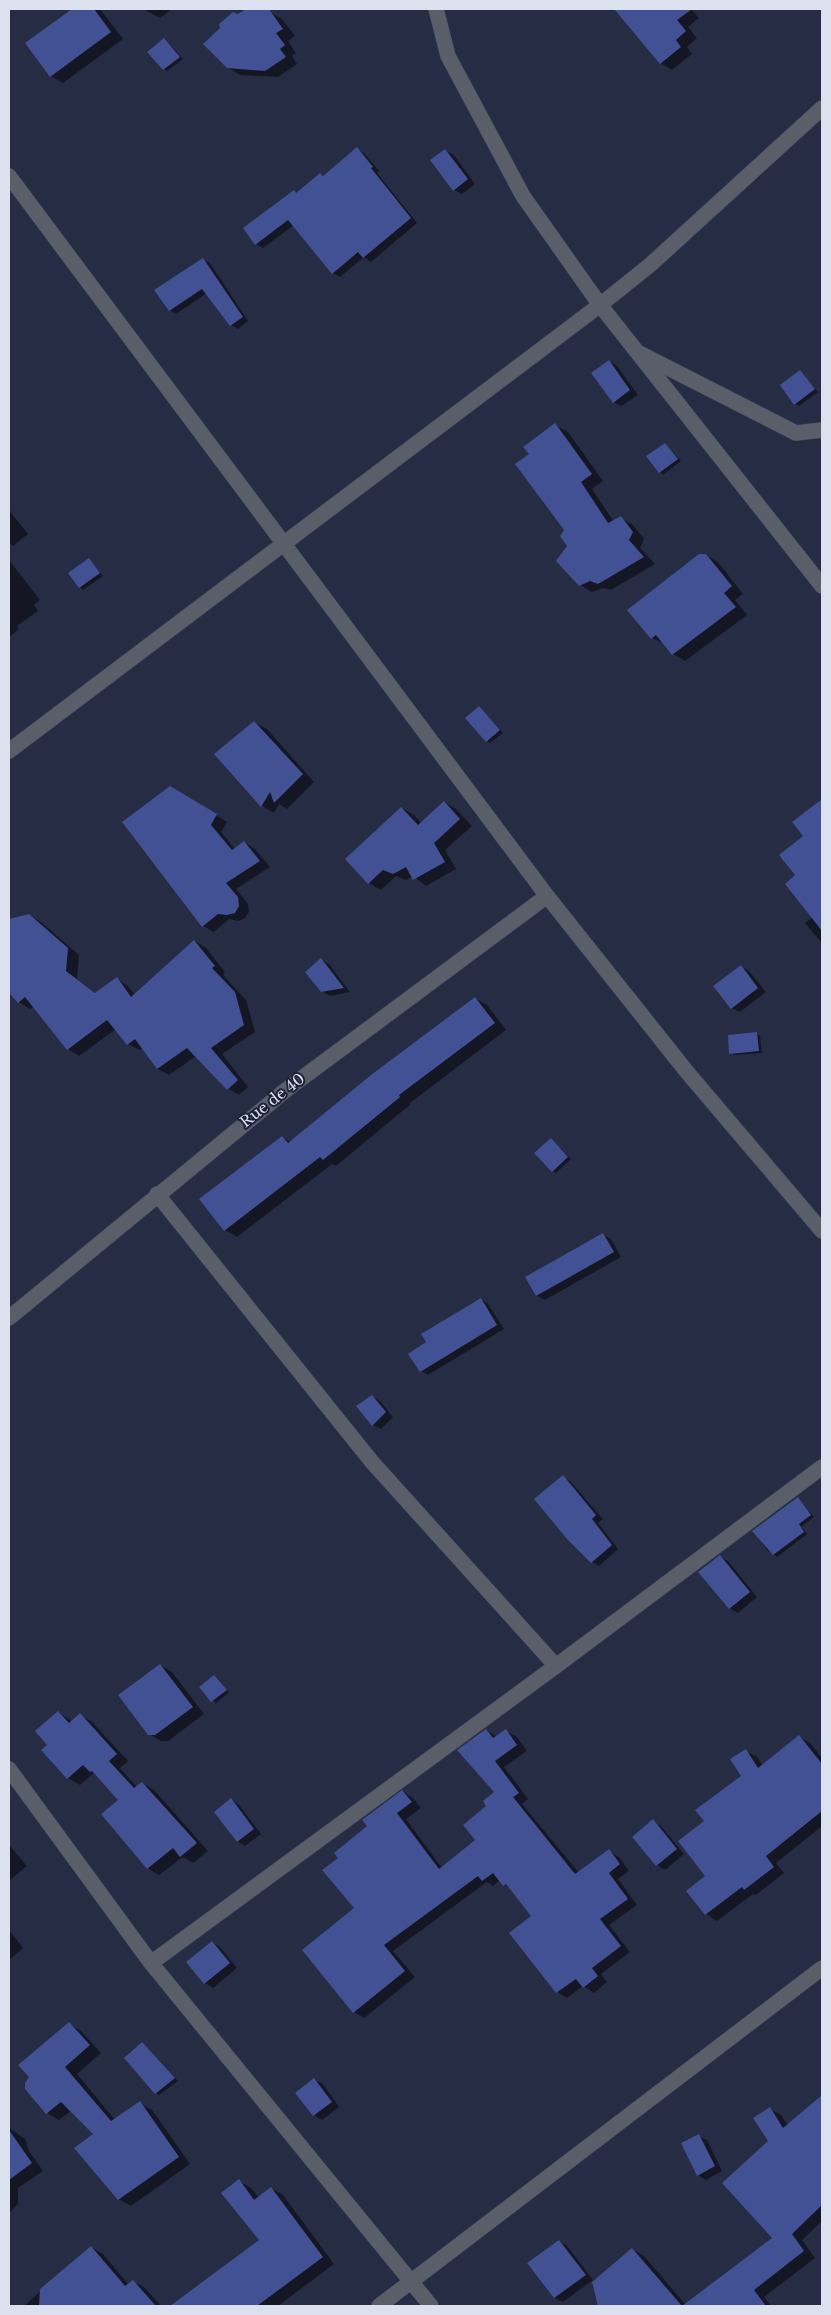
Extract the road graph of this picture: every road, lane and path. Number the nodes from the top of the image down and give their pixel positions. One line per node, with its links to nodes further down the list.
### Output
1 (436, 9): 4 (street)
2 (822, 108): 4 (street)
3 (9, 176): 7 (street)
4 (600, 305): 5 (street); 7 (street)
5 (636, 351): 6 (street); 8 (street)
6 (822, 430)
7 (283, 543): 9 (street); 10 (street)
8 (822, 586)
9 (9, 750)
10 (547, 896): 11 (street, Rue de 40); 12 (street)
11 (157, 1194): 13 (street, Rue de 40); 15 (street)
12 (822, 1231)
13 (9, 1318)
14 (822, 1467): 15 (street)
15 (556, 1666): 17 (street)
16 (9, 1769): 17 (street)
17 (151, 1963): 19 (street)
18 (822, 1968): 19 (street)
19 (411, 2282): 20 (street); 21 (street)
20 (379, 2306)
21 (431, 2306)

